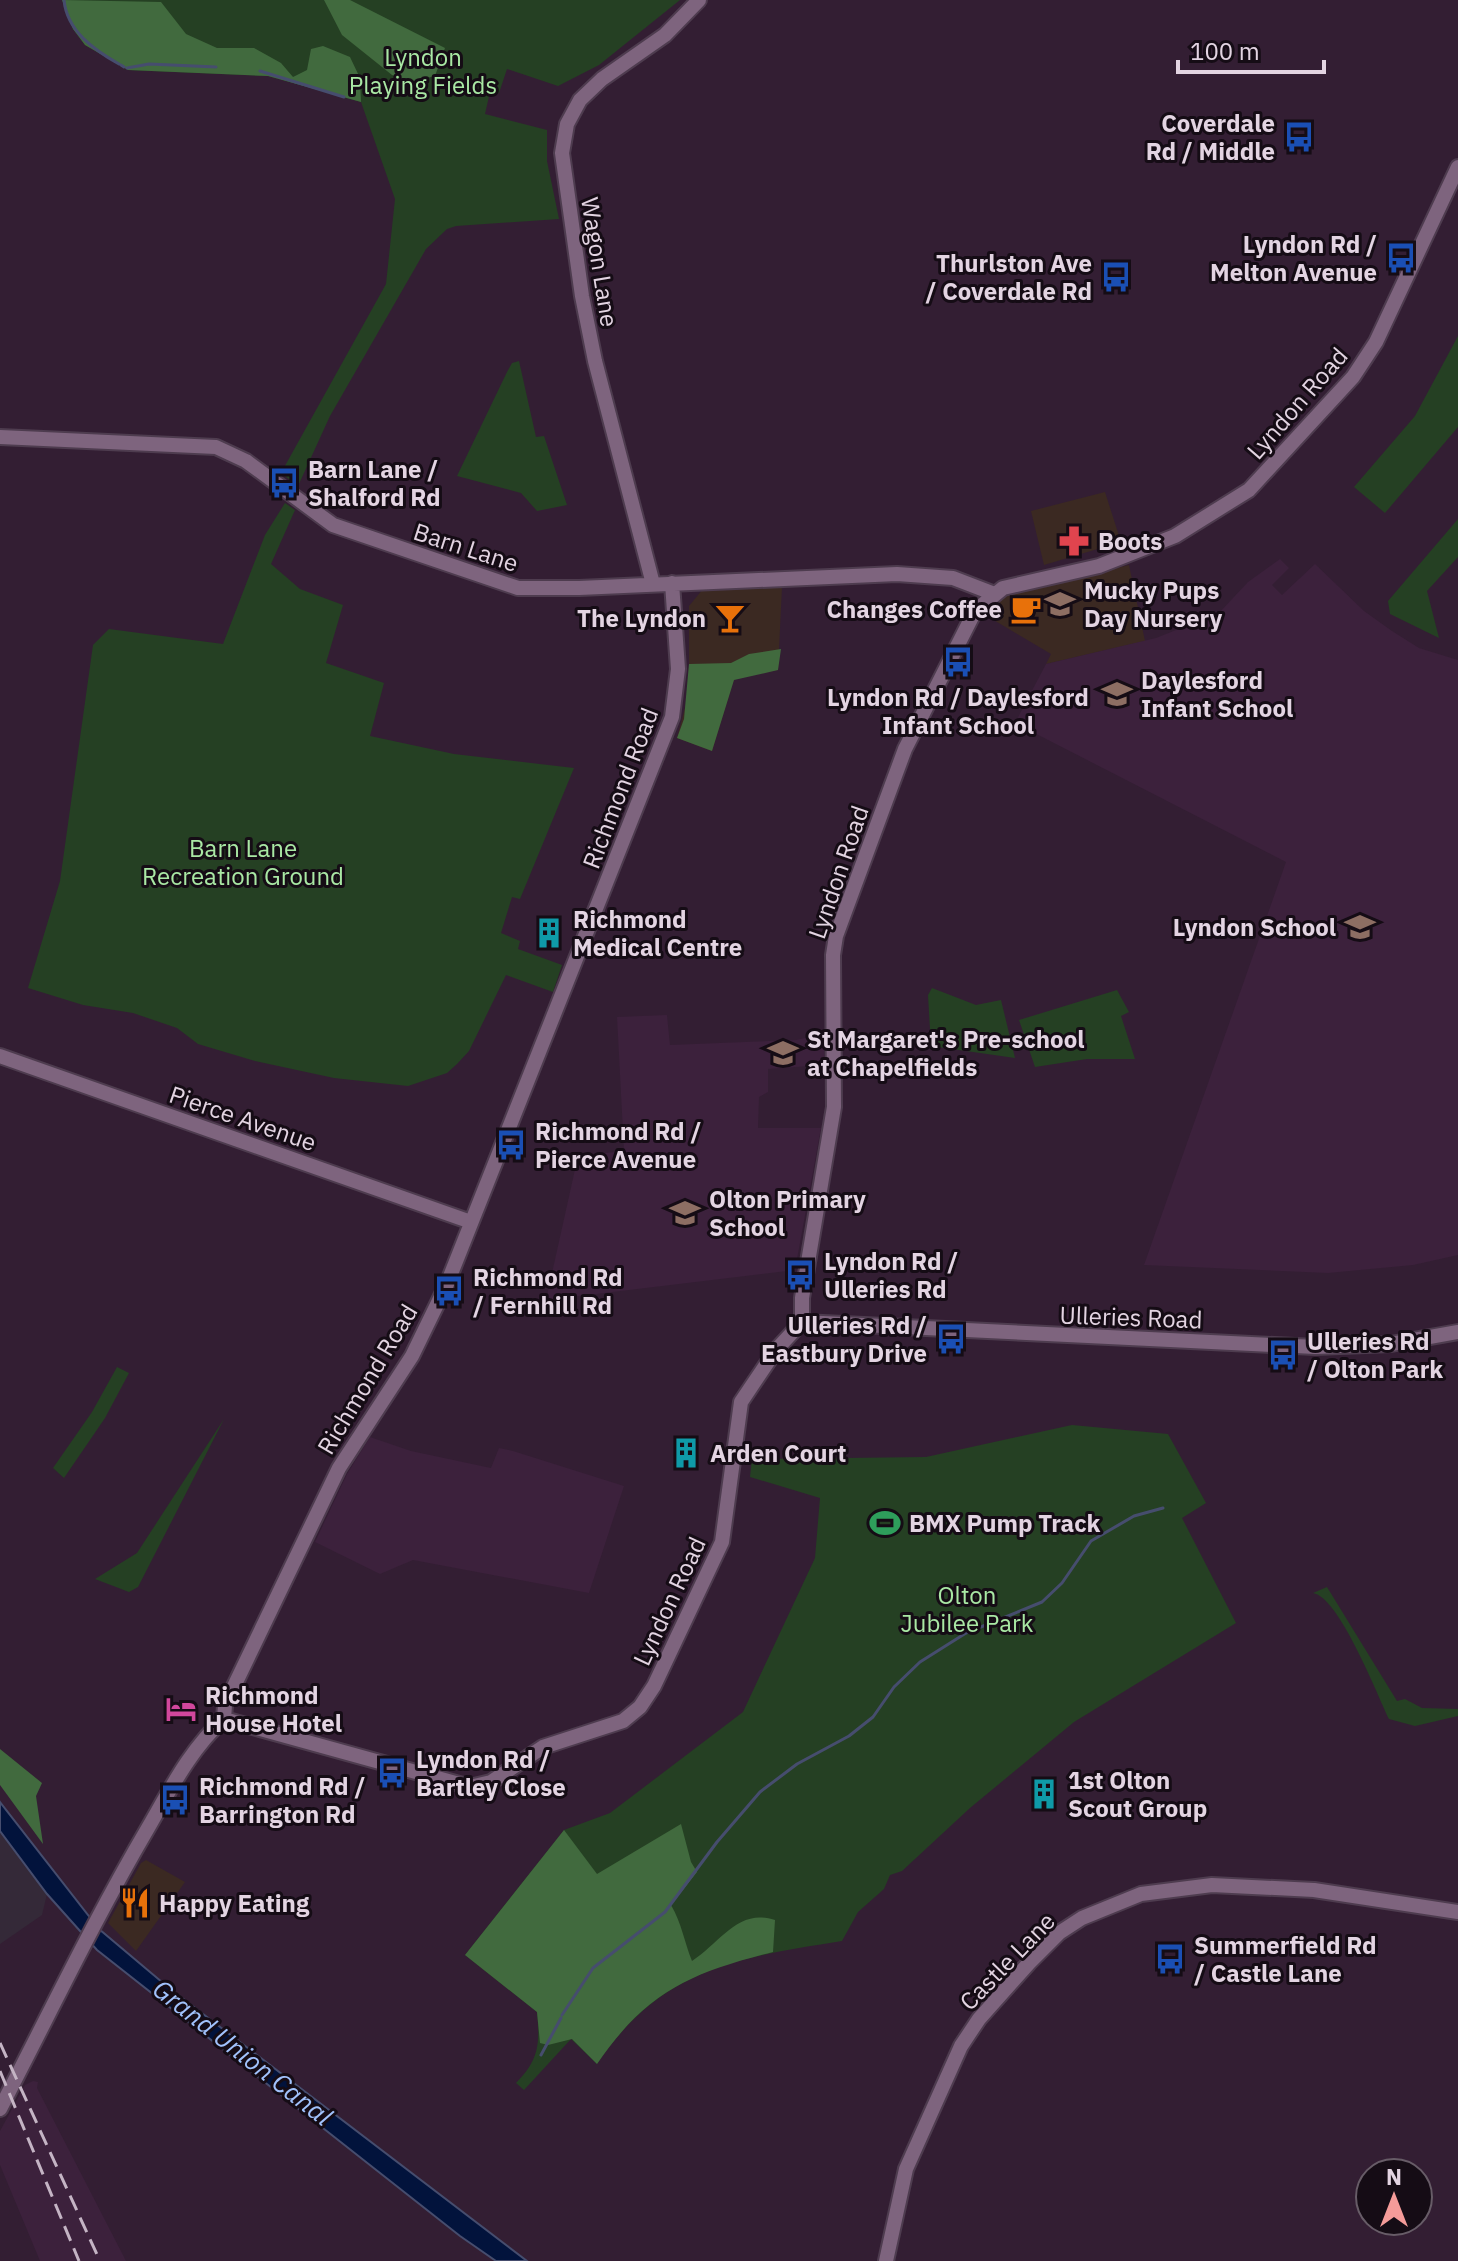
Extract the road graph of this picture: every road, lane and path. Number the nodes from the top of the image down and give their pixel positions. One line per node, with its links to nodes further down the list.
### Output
1 (699, 0): 5 (street, Wagon Lane)
2 (1458, 167): 6 (street, Lyndon Road)
3 (0, 437): 5 (street, Barn Lane)
4 (672, 583): 5 (street, Barn Lane); 6 (street, Barn Lane); 8 (street, Richmond Road)
5 (653, 584)
6 (992, 593): 9 (street, Lyndon Road)
7 (0, 1056): 8 (street, Pierce Avenue)
8 (471, 1222): 11 (street, Richmond Road)
9 (802, 1322): 10 (street, Ulleries Road); 11 (street, Lyndon Road)
10 (1458, 1332)
11 (224, 1719): 13 (street, Richmond Road)
12 (1458, 1912): 14 (street, Castle Lane)
13 (0, 2109)
14 (886, 2261)

